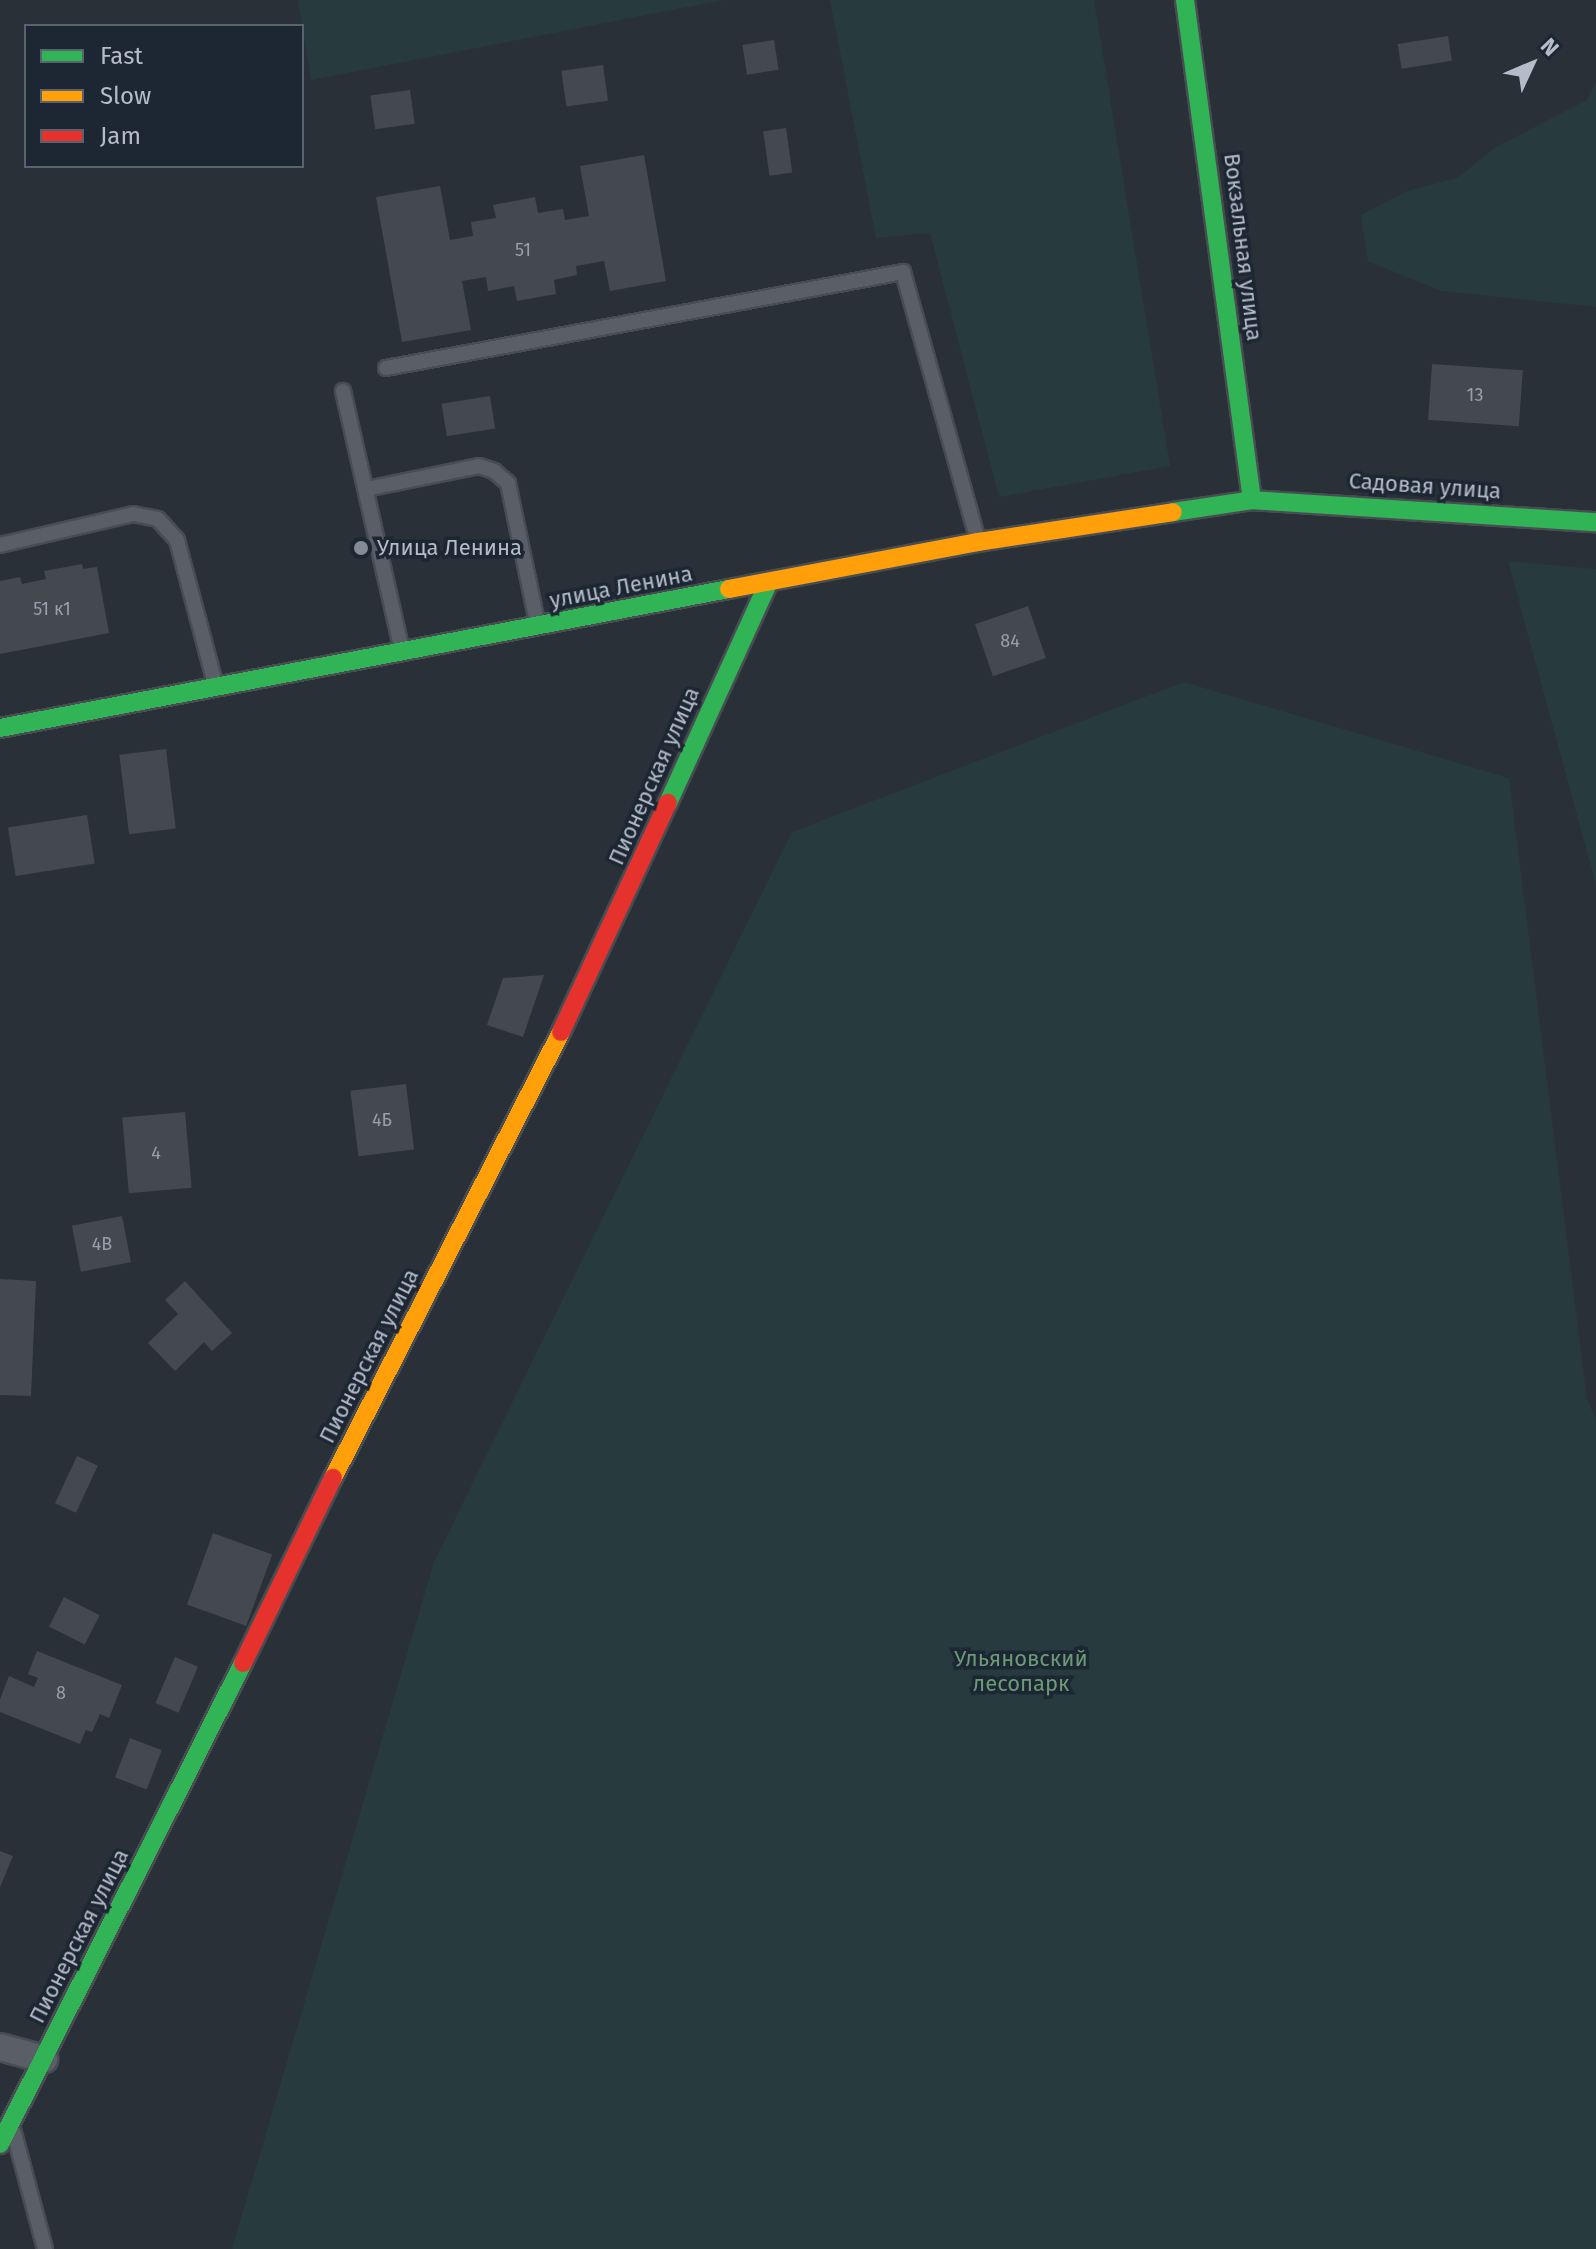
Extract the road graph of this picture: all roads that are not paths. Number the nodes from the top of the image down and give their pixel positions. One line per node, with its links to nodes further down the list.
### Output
1 (1185, 0): 5 (street, Вокзальная улица)
2 (386, 368): 7 (lane)
3 (343, 391): 4 (lane)
4 (366, 489): 10 (lane); 11 (lane)
5 (1252, 500): 6 (street, Садовая улица); 7 (street, улица Ленина)
6 (1596, 522)
7 (978, 542): 9 (street, улица Ленина)
8 (0, 545): 12 (lane)
9 (768, 584): 10 (street, улица Ленина); 15 (street, Пионерская улица)
10 (538, 627): 11 (street, улица Ленина)
11 (403, 653): 12 (street, улица Ленина)
12 (216, 688): 13 (street, улица Ленина)
13 (0, 728)
14 (0, 2047): 15 (street)
15 (44, 2059): 16 (street, Пионерская улица)
16 (11, 2123): 17 (street, Пионерская улица); 18 (lane)
17 (0, 2144)
18 (45, 2249)

